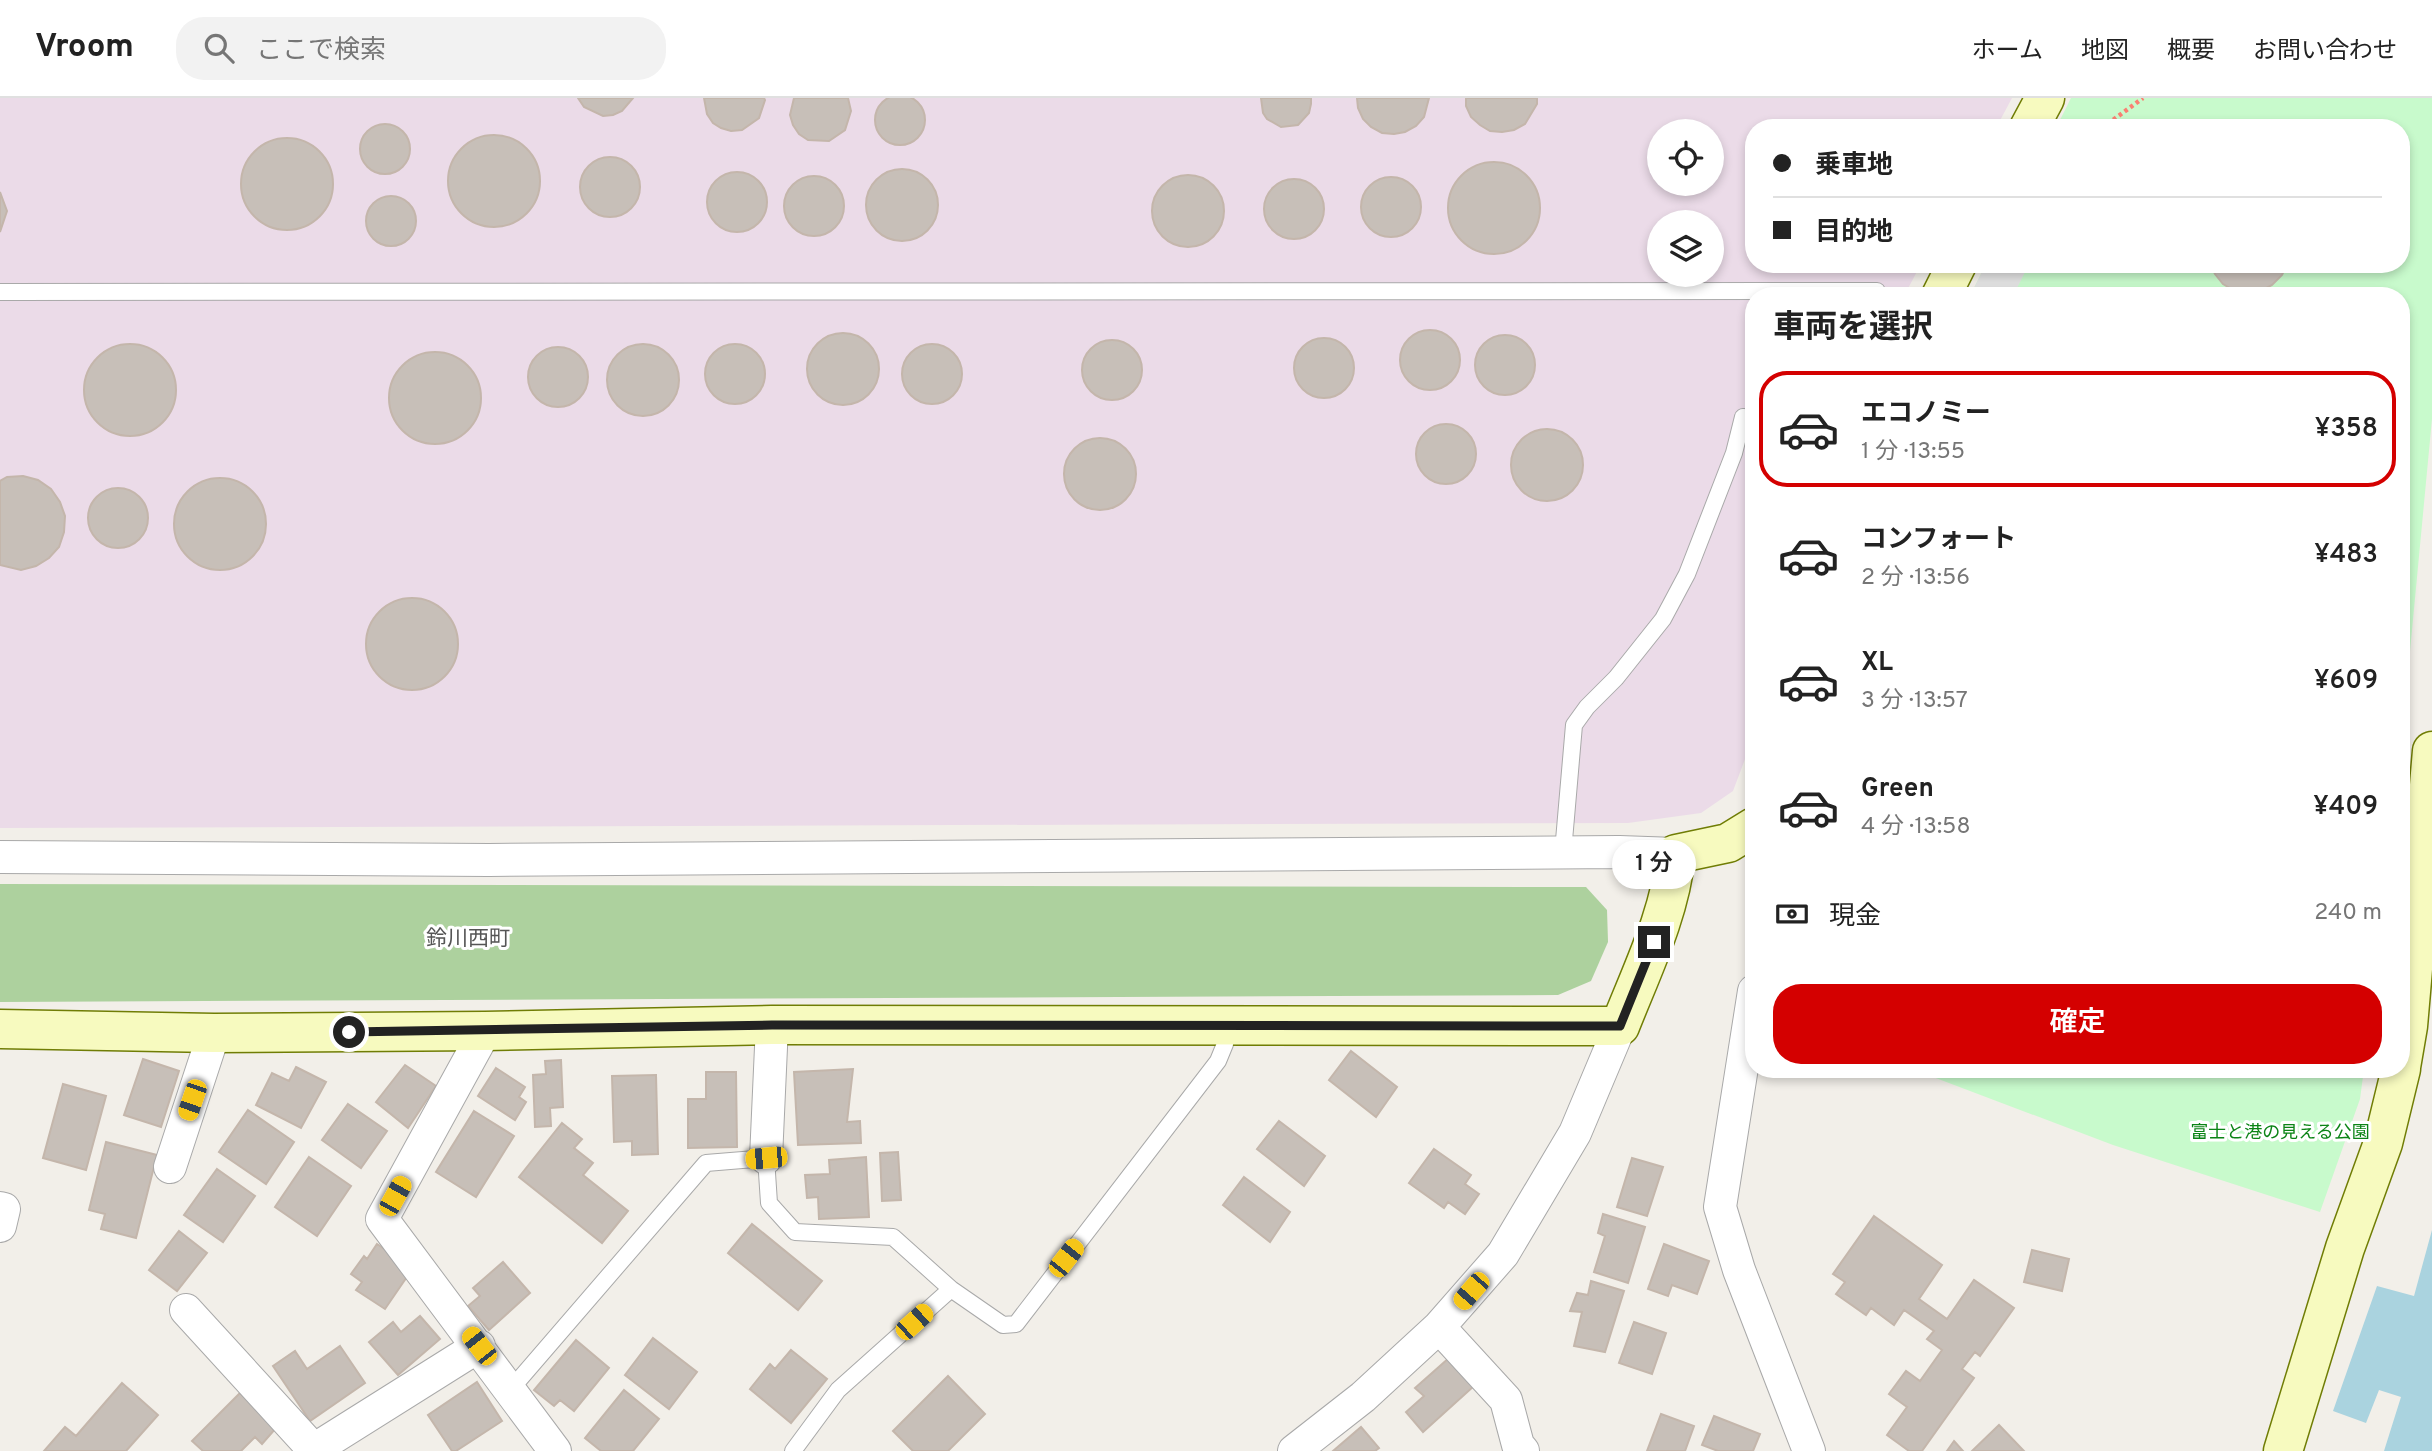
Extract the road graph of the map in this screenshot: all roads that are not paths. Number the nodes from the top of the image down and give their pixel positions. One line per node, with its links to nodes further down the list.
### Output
1 (2045, 98): 2 (street)
2 (2034, 119)
3 (1745, 291): 4 (lane)
4 (0, 292)
5 (1745, 418): 8 (lane)
6 (2432, 751): 11 (street)
7 (1745, 833): 9 (street)
8 (1563, 852): 9 (street); 10 (street)
9 (1676, 853): 14 (street)
10 (0, 857)
11 (2410, 1012)
12 (1228, 1024): 13 (street); 14 (street); 24 (lane)
13 (772, 1025): 16 (street); 20 (street)
14 (1620, 1026): 26 (street)
15 (0, 1029): 17 (street)
16 (485, 1031): 17 (street); 27 (street)
17 (214, 1032): 21 (street)
18 (1745, 1048): 34 (street)
19 (2399, 1078): 35 (street)
20 (766, 1158): 24 (lane); 28 (lane)
21 (170, 1167)
22 (0, 1208): 23 (street)
23 (0, 1226)
24 (951, 1289): 31 (lane)
25 (186, 1310): 29 (street)
26 (1439, 1327): 32 (street); 33 (street)
27 (479, 1346): 28 (street); 29 (street)
28 (511, 1389): 30 (street)
29 (313, 1450)
30 (555, 1451)
31 (793, 1451)
32 (1294, 1451)
33 (1523, 1451)
34 (1809, 1451)
35 (2283, 1451)

